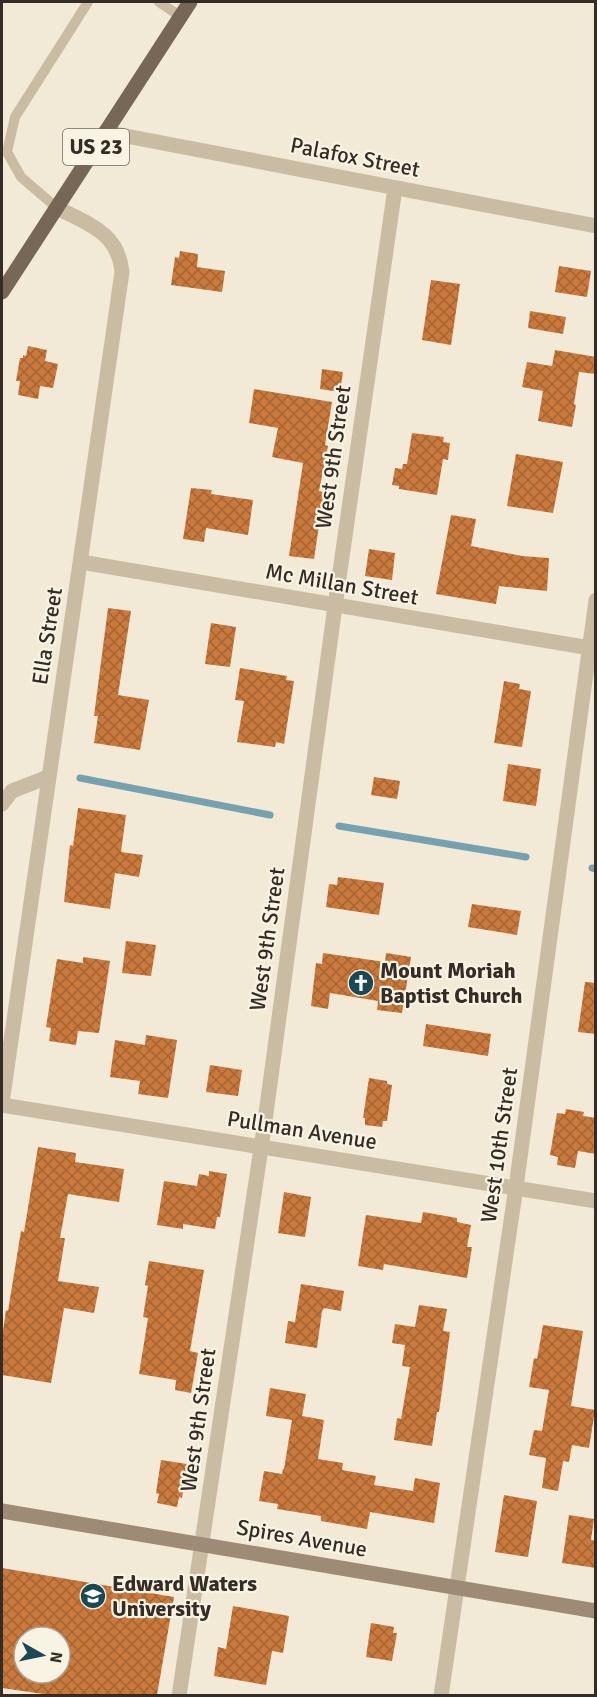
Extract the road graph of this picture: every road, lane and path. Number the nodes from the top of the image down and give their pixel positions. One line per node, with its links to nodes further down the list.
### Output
1 (88, 2): 7 (lane)
2 (159, 2): 4 (lane)
3 (190, 2): 4 (main road, US 23)
4 (180, 16): 5 (main road, US 23)
5 (105, 132): 6 (street, Palafox Street); 7 (main road, US 23)
6 (395, 188): 8 (street, Palafox Street); 12 (street, West 9th Street)
7 (57, 207): 9 (main road, US 23); 10 (street, Ella Street)
8 (596, 226)
9 (2, 292)
10 (81, 562): 12 (street, Mc Millan Street); 14 (street, Ella Street)
11 (596, 600): 13 (street, West 10th Street)
12 (335, 606): 13 (street, Mc Millan Street); 17 (street, West 9th Street)
13 (592, 649): 18 (street, West 10th Street)
14 (48, 777): 15 (street); 16 (street, Ella Street)
15 (2, 804)
16 (2, 1104): 17 (street, Pullman Avenue)
17 (260, 1146): 18 (street, Pullman Avenue); 21 (street, West 9th Street)
18 (516, 1187): 19 (street, Pullman Avenue); 22 (street, West 10th Street)
19 (596, 1201)
20 (2, 1511): 21 (main road, Spires Avenue)
21 (203, 1544): 22 (main road, Spires Avenue); 24 (street, West 9th Street)
22 (458, 1587): 23 (main road, Spires Avenue); 25 (street, West 10th Street)
23 (596, 1611)
24 (179, 1695)
25 (441, 1695)

